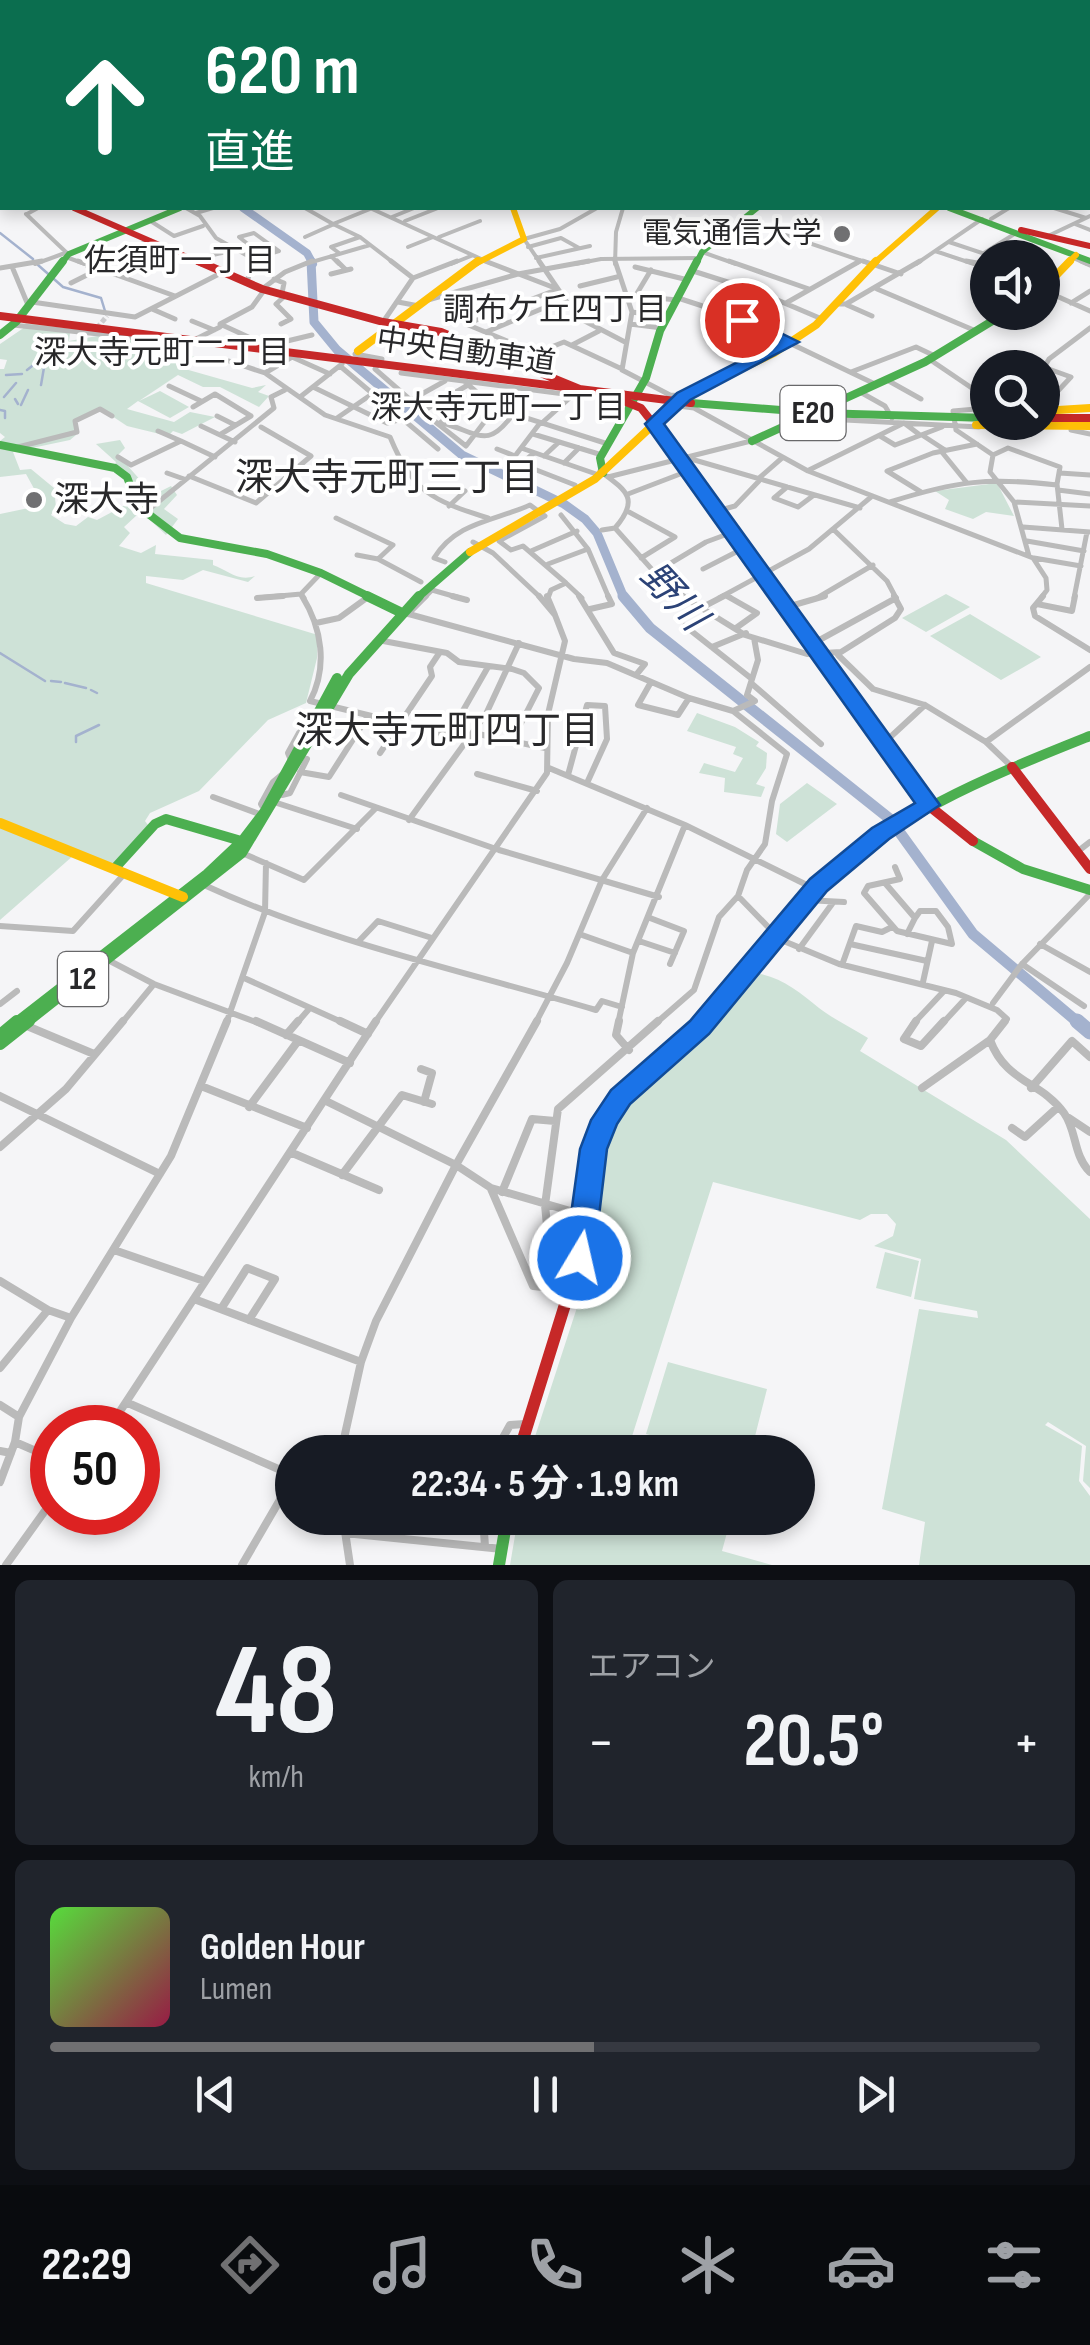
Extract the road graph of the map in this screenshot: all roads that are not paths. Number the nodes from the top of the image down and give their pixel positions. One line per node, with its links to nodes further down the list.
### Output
1 (40, 210): 54 (street)
2 (79, 210): 31 (main road)
3 (179, 210): 26 (main road)
4 (188, 210): 20 (street)
5 (207, 210): 20 (street)
6 (311, 210): 28 (street)
7 (365, 210): 28 (street)
8 (375, 210): 21 (street)
9 (409, 210): 21 (street)
10 (432, 210): 27 (street)
11 (514, 210): 42 (main road)
12 (593, 210): 42 (street)
13 (623, 210): 61 (street)
14 (753, 210): 23 (main road, 12)
15 (934, 210): 64 (main road, 12)
16 (956, 210): 24 (main road)
17 (962, 210): 24 (main road)
18 (1005, 210): 24 (street)
19 (1061, 210): 22 (street)
20 (196, 213): 30 (street)
21 (392, 217): 27 (street)
22 (1088, 218): 29 (street)
23 (740, 219): 57 (main road, 12); 64 (street)
24 (987, 219): 33 (main road); 40 (street)
25 (480, 221): 36 (street)
26 (152, 222): 30 (street); 31 (main road)
27 (404, 222): 36 (street)
28 (333, 224): 34 (street); 35 (street)
29 (1075, 224): 32 (street); 37 (street)
30 (204, 226): 49 (street)
31 (132, 230): 38 (main road); 54 (main road)
32 (1090, 230)
33 (1020, 231): 37 (main road); 39 (street); 58 (main road)
34 (304, 237)
35 (360, 237): 43 (street); 53 (street)
36 (436, 237): 46 (street); 59 (street)
37 (1047, 237): 58 (main road)
38 (151, 239): 47 (main road); 67 (street)
39 (1005, 240)
40 (948, 242): 50 (street); 51 (street)
41 (246, 243): 49 (street); 55 (street); 55 (street)
42 (526, 243): 48 (street); 59 (main road); 60 (street)
43 (371, 245): 53 (street); 82 (street)
44 (590, 246): 48 (street)
45 (1090, 246): 58 (main road)
46 (408, 247)
47 (172, 248): 62 (main road); 79 (street)
48 (579, 248): 52 (street)
49 (234, 249): 62 (street); 70 (street)
50 (970, 249)
51 (935, 251): 63 (street); 78 (street)
52 (559, 253): 60 (street); 65 (street)
53 (340, 254): 56 (street)
54 (67, 255): 67 (street); 69 (street); 106 (main road)
55 (263, 256): 70 (street)
56 (331, 256): 76 (street); 83 (street)
57 (701, 256): 61 (street); 80 (main road, 12); 90 (street)
58 (1081, 256): 75 (main road)
59 (477, 257): 77 (street); 82 (street); 100 (main road)
60 (536, 258): 71 (street)
61 (615, 258): 65 (street); 81 (street)
62 (194, 259): 74 (main road)
63 (970, 260)
64 (866, 263): 78 (street); 90 (street); 103 (main road, 12)
65 (574, 266): 71 (street)
66 (636, 266): 72 (street)
67 (88, 267): 73 (street)
68 (0, 268): 69 (street)
69 (13, 269): 106 (street)
70 (254, 269): 84 (street)
71 (545, 270): 77 (street); 89 (street)
72 (650, 270): 80 (street); 94 (street)
73 (96, 271): 79 (street); 85 (street)
74 (223, 272): 84 (main road); 95 (street)
75 (1060, 272)
76 (331, 274)
77 (522, 274): 89 (street); 100 (street)
78 (901, 274): 87 (street)
79 (117, 275): 95 (street)
80 (690, 275): 97 (main road, 12); 102 (street)
81 (617, 277): 86 (street); 93 (street)
82 (413, 278): 99 (street)
83 (272, 279): 88 (street); 92 (street)
84 (247, 282): 88 (main road)
85 (71, 283)
86 (580, 286)
87 (876, 288): 103 (street); 125 (street)
88 (264, 289): 92 (main road); 121 (street)
89 (555, 289): 98 (street); 123 (street)
90 (809, 290): 102 (street)
91 (1090, 291): 101 (street)
92 (284, 294): 115 (main road); 117 (street)
93 (626, 295): 94 (street); 108 (street)
94 (636, 295): 97 (street)
95 (175, 296): 104 (street)
96 (1060, 298): 101 (street)
97 (677, 299): 116 (main road, 12); 133 (street)
98 (563, 300): 124 (street); 126 (street)
99 (398, 302): 100 (street); 115 (street)
100 (424, 303): 118 (main road)
101 (1071, 303): 107 (street)
102 (784, 304): 114 (street)
103 (842, 304): 105 (street); 114 (main road, 12)
104 (150, 309): 106 (street); 112 (street)
105 (860, 310): 110 (street); 111 (street)
106 (32, 311): 109 (main road, 中央自動車道 / E20); 120 (main road); 127 (main road, 中央自動車道 / E20)
107 (1090, 311)
108 (632, 312): 116 (street); 119 (street)
109 (1, 313)
110 (851, 316)
111 (872, 316)
112 (176, 320)
113 (192, 320): 121 (street)
114 (823, 320): 133 (main road, 12)
115 (383, 322): 118 (main road)
116 (664, 323): 119 (street); 150 (main road, 12)
117 (281, 324)
118 (396, 324): 130 (main road); 138 (main road)
119 (630, 324): 132 (street)
120 (13, 325): 129 (main road); 131 (street)
121 (217, 328): 131 (street); 135 (street)
122 (1090, 328): 136 (street)
123 (476, 330): 126 (street); 130 (street)
124 (600, 330): 132 (street); 134 (street)
125 (976, 331): 140 (main road)
126 (484, 332): 134 (street)
127 (165, 333): 169 (main road, 中央自動車道 / E20); 180 (main road, 中央自動車道 / E20)
128 (312, 334): 137 (street)
129 (0, 335)
130 (458, 338): 168 (main road)
131 (191, 342): 135 (street)
132 (624, 342): 144 (street)
133 (790, 342): 145 (street); 163 (main road, 12)
134 (572, 346): 144 (street)
135 (246, 350): 137 (street)
136 (1060, 351)
137 (271, 354): 139 (street)
138 (355, 354): 142 (street); 143 (street)
139 (292, 357): 146 (street); 147 (street)
140 (932, 358): 145 (street); 151 (main road); 153 (street)
141 (229, 361): 146 (street)
142 (341, 364): 147 (street); 161 (street)
143 (376, 369): 149 (street); 167 (street)
144 (622, 369): 150 (street)
145 (851, 372): 151 (street)
146 (266, 373): 158 (street)
147 (330, 374): 155 (street)
148 (1060, 374): 157 (street)
149 (448, 379): 152 (street); 167 (street)
150 (644, 382): 163 (street); 169 (main road, 12)
151 (880, 382): 159 (main road); 166 (street)
152 (466, 383): 162 (street); 165 (street); 176 (street)
153 (970, 384)
154 (169, 386): 170 (street)
155 (313, 387): 164 (street); 173 (street)
156 (206, 389): 160 (street)
157 (1060, 389)
158 (286, 390): 164 (street); 208 (street)
159 (859, 392): 178 (main road); 190 (street)
160 (215, 394): 170 (street); 193 (street)
161 (372, 394): 173 (street); 187 (street)
162 (573, 395): 168 (street); 189 (street)
163 (684, 396): 171 (main road, 12)
164 (300, 397): 186 (street)
165 (479, 397): 174 (street); 188 (street)
166 (921, 399)
167 (411, 400): 176 (street)
168 (615, 400): 169 (main road)
169 (635, 401): 171 (street); 181 (main road, 中央自動車道 / E20); 191 (main road); 201 (main road); 213 (main road, 12)
170 (202, 402): 172 (street)
171 (672, 406): 191 (main road, 12); 209 (street)
172 (193, 407)
173 (353, 407): 186 (street); 187 (street)
174 (496, 408): 183 (street); 203 (street)
175 (1060, 409): 177 (street)
176 (423, 411): 188 (street)
177 (1090, 411): 182 (main road)
178 (816, 412): 190 (street); 209 (main road)
179 (970, 412): 196 (street)
180 (970, 413)
181 (970, 413)
182 (1060, 413)
183 (513, 414): 189 (street); 203 (street)
184 (112, 416): 216 (street)
185 (218, 416): 193 (street)
186 (336, 418): 253 (street)
187 (402, 419): 218 (street)
188 (440, 423): 203 (street); 203 (street)
189 (541, 423): 204 (street); 213 (street)
190 (894, 423): 192 (street)
191 (654, 424): 228 (main road); 230 (main road, 12)
192 (904, 424): 195 (street); 206 (street); 207 (street)
193 (236, 425): 200 (street)
194 (201, 426): 205 (street)
195 (946, 426): 196 (street); 207 (street)
196 (954, 426): 197 (street); 214 (street)
197 (970, 426)
198 (261, 427): 236 (street)
199 (1060, 429): 201 (street)
200 (229, 430): 205 (street); 208 (street)
201 (1090, 430)
202 (158, 432): 210 (street)
203 (477, 432)
204 (533, 434): 212 (street); 220 (street)
205 (220, 435): 211 (street)
206 (879, 435): 207 (street); 231 (street)
207 (920, 435): 221 (street)
208 (244, 436): 211 (street)
209 (752, 441): 227 (street); 228 (street)
210 (181, 442): 224 (street); 226 (street)
211 (235, 442): 226 (street)
212 (559, 442): 217 (street); 225 (street)
213 (608, 444): 230 (main road, 12)
214 (978, 444): 221 (street); 223 (street)
215 (0, 446): 216 (main road)
216 (14, 448): 257 (main road)
217 (579, 448): 229 (street); 230 (street)
218 (438, 449)
219 (498, 449): 220 (street)
220 (524, 449): 222 (street)
221 (943, 450): 239 (street); 244 (street)
222 (534, 453): 225 (street); 240 (street)
223 (994, 454): 234 (street); 237 (street)
224 (118, 456)
225 (544, 456): 229 (street)
226 (215, 457): 236 (street)
227 (783, 457): 231 (street); 238 (street)
228 (686, 460): 230 (street); 232 (main road); 238 (street)
229 (564, 463): 230 (street)
230 (601, 470): 240 (main road, 12); 245 (street); 250 (main road, 12)
231 (808, 471): 248 (street)
232 (688, 472): 245 (street); 256 (main road)
233 (167, 473): 236 (street)
234 (1060, 473): 235 (street); 242 (street)
235 (1089, 477)
236 (186, 478): 257 (street)
237 (996, 478): 239 (street); 242 (street); 249 (street)
238 (758, 480): 241 (street); 256 (street)
239 (966, 483): 244 (street)
240 (575, 486): 250 (main road, 12)
241 (787, 487): 246 (street); 246 (street)
242 (1057, 488): 247 (street); 252 (street)
243 (464, 491): 253 (street)
244 (920, 492): 251 (street)
245 (628, 494): 258 (street)
246 (815, 494): 255 (street)
247 (1090, 494)
248 (872, 496): 251 (street); 255 (street)
249 (1014, 502): 252 (street); 262 (street)
250 (548, 503): 261 (street); 271 (main road, 12); 274 (street)
251 (889, 503): 277 (street)
252 (1060, 504): 254 (street); 264 (street)
253 (449, 506): 261 (street)
254 (1090, 506)
255 (860, 508): 266 (street)
256 (717, 511): 268 (main road)
257 (147, 512): 286 (main road)
258 (629, 512): 263 (street); 278 (street)
259 (562, 515): 267 (street)
260 (336, 518): 279 (street)
261 (488, 518): 281 (street)
262 (1023, 527): 264 (street); 270 (street)
263 (615, 528): 265 (street); 278 (street)
264 (1062, 529): 269 (street)
265 (602, 530)
266 (834, 530): 282 (street); 287 (street)
267 (577, 531): 273 (street); 274 (street)
268 (733, 532): 272 (main road); 285 (street)
269 (1089, 532): 275 (street)
270 (1027, 541): 275 (street); 277 (street)
271 (476, 544): 281 (main road, 12); 301 (street)
272 (744, 548): 284 (street); 287 (main road)
273 (588, 549): 280 (street); 298 (street)
274 (530, 550): 280 (street)
275 (1084, 550): 283 (street)
276 (357, 555): 279 (street)
277 (1031, 557): 283 (street); 296 (street)
278 (642, 558): 285 (street)
279 (378, 559): 288 (street)
280 (548, 564): 289 (street)
281 (446, 565): 288 (main road); 300 (main road, 12)
282 (873, 565): 294 (street); 297 (street)
283 (1081, 566): 296 (street)
284 (703, 569)
285 (656, 572): 299 (street)
286 (321, 573): 290 (street); 292 (main road)
287 (764, 575): 291 (street); 297 (main road)
288 (426, 578): 300 (main road, 12)
289 (566, 583): 298 (street); 301 (street)
290 (301, 594): 293 (street); 302 (street)
291 (726, 594): 299 (street); 304 (street)
292 (368, 597): 300 (main road); 302 (street)
293 (257, 598)
294 (896, 598): 309 (street); 313 (street)
295 (467, 600): 300 (street)
296 (1037, 604): 311 (street)
297 (787, 606): 309 (main road)
298 (590, 609): 319 (street)
299 (698, 610): 304 (street)
300 (401, 612): 307 (main road, 12); 308 (street); 323 (main road, 12)
301 (556, 615): 314 (street)
302 (316, 624): 323 (street)
303 (686, 626): 310 (street)
304 (736, 628): 305 (street)
305 (746, 632): 306 (street); 310 (street)
306 (754, 636): 315 (street); 320 (street)
307 (377, 640): 312 (street); 323 (main road, 12)
308 (519, 643): 314 (street); 318 (street)
309 (814, 643): 315 (main road)
310 (712, 647): 320 (street)
311 (1090, 650)
312 (440, 652): 316 (street); 328 (street)
313 (838, 654): 315 (street); 324 (street)
314 (562, 655): 319 (street); 337 (street)
315 (822, 655): 334 (main road)
316 (488, 667): 318 (street); 330 (street)
317 (1090, 667): 335 (street)
318 (512, 670): 329 (street); 333 (street)
319 (636, 675): 321 (street)
320 (751, 681): 325 (street); 336 (street)
321 (651, 682): 322 (street); 322 (street)
322 (690, 698): 325 (street)
323 (323, 701): 326 (street); 327 (main road, 12)
324 (925, 705): 334 (street); 335 (street)
325 (734, 710): 361 (street)
326 (368, 716): 328 (street); 341 (street)
327 (314, 723): 341 (street); 348 (main road, 12); 352 (main road, 12)
328 (402, 724): 330 (street); 338 (street)
329 (478, 733): 332 (street); 333 (street)
330 (449, 735): 332 (street)
331 (1090, 736): 340 (main road)
332 (470, 740): 353 (street)
333 (512, 741): 337 (street)
334 (885, 742): 349 (main road)
335 (986, 742): 340 (street)
336 (821, 744)
337 (545, 748): 339 (street)
338 (380, 753)
339 (548, 768): 343 (street); 345 (street)
340 (1012, 768): 349 (main road); 360 (main road)
341 (300, 772): 348 (street)
342 (477, 774): 345 (street)
343 (568, 775): 344 (street); 344 (street)
344 (587, 783): 350 (street)
345 (537, 791): 359 (street)
346 (341, 795): 351 (street)
347 (213, 797): 352 (street)
348 (280, 799): 352 (main road); 356 (street); 358 (main road, 12)
349 (928, 805): 369 (main road); 370 (main road)
350 (647, 808): 355 (street); 366 (street)
351 (374, 810): 353 (street); 356 (street)
352 (260, 817): 358 (main road, 12)
353 (409, 820): 359 (street)
354 (0, 823): 365 (main road)
355 (686, 825): 361 (street); 373 (street)
356 (357, 829): 362 (street)
357 (1090, 842): 360 (street)
358 (244, 846): 362 (street); 365 (main road); 368 (main road, 12); 372 (main road, 12)
359 (496, 848): 366 (street); 387 (street)
360 (1077, 852): 364 (main road)
361 (757, 859): 369 (street); 371 (street)
362 (266, 863): 377 (street)
363 (896, 867): 367 (street)
364 (1090, 868)
365 (121, 870): 372 (main road); 381 (street)
366 (602, 880): 373 (street); 384 (street)
367 (885, 882): 380 (street); 382 (street)
368 (204, 885): 372 (main road, 12); 377 (street)
369 (815, 889): 374 (main road)
370 (1090, 892): 392 (street)
371 (738, 896): 386 (street); 422 (street)
372 (183, 897): 378 (main road, 12); 383 (main road, 12)
373 (659, 897): 379 (street)
374 (805, 899): 376 (street); 386 (main road)
375 (844, 902): 376 (street)
376 (832, 904): 393 (street)
377 (266, 912): 390 (street); 403 (street)
378 (166, 914): 383 (main road); 396 (main road, 12)
379 (650, 918): 388 (street); 395 (street)
380 (915, 918): 385 (street); 389 (street)
381 (0, 926)
382 (892, 927): 385 (street); 391 (street)
383 (138, 928): 418 (main road, 12)
384 (582, 934): 394 (street); 408 (street)
385 (908, 934): 389 (street)
386 (774, 935): 393 (street); 451 (main road)
387 (432, 938): 390 (street); 398 (street)
388 (640, 940): 394 (street); 395 (street)
389 (932, 941): 397 (street)
390 (358, 942): 398 (street)
391 (850, 944): 397 (street); 400 (street)
392 (1040, 944): 401 (street); 402 (street)
393 (799, 949): 400 (street)
394 (633, 953): 413 (street)
395 (674, 953): 399 (street)
396 (108, 960): 405 (street); 416 (main road, 12)
397 (927, 961): 404 (street)
398 (416, 962): 408 (street); 417 (street)
399 (670, 964)
400 (842, 964): 404 (street)
401 (1022, 964): 410 (street); 412 (street)
402 (1090, 972)
403 (244, 978): 414 (street); 415 (street)
404 (923, 982): 407 (street)
405 (154, 984): 415 (street); 423 (street)
406 (17, 991): 411 (street)
407 (944, 991): 409 (street); 409 (street)
408 (550, 996): 413 (street); 443 (street)
409 (966, 998): 410 (street)
410 (993, 1003): 420 (street)
411 (0, 1004)
412 (1084, 1006)
413 (622, 1007): 422 (street)
414 (310, 1009): 417 (street); 419 (street)
415 (232, 1011): 419 (street); 427 (street)
416 (25, 1025): 418 (main road, 12); 423 (street)
417 (368, 1034): 425 (street)
418 (1, 1035)
419 (286, 1035): 421 (street)
420 (990, 1040): 428 (street); 429 (street)
421 (298, 1041): 425 (street); 433 (street)
422 (629, 1050): 436 (street)
423 (94, 1054): 434 (street)
424 (1090, 1058): 429 (street)
425 (350, 1063): 431 (street)
426 (421, 1069): 437 (street)
427 (201, 1086): 433 (street); 445 (street)
428 (922, 1088)
429 (1031, 1088): 432 (street)
430 (0, 1096): 434 (street)
431 (326, 1101): 437 (street); 438 (street)
432 (1058, 1107): 435 (street); 439 (street)
433 (249, 1108): 438 (street)
434 (38, 1115): 441 (street); 445 (street)
435 (1068, 1117): 440 (street); 444 (street)
436 (555, 1121): 449 (street); 450 (street)
437 (380, 1126): 443 (street); 446 (street)
438 (307, 1128): 442 (street)
439 (1012, 1128)
440 (1090, 1132)
441 (0, 1147)
442 (290, 1152): 446 (street); 454 (street)
443 (456, 1165): 447 (street); 462 (street)
444 (1090, 1172)
445 (160, 1174): 452 (street)
446 (342, 1175): 448 (street)
447 (491, 1188): 449 (street); 455 (street)
448 (380, 1190)
449 (502, 1192): 450 (street)
450 (544, 1205): 451 (street); 455 (street)
451 (587, 1216): 456 (main road)
452 (114, 1250): 454 (street); 460 (street)
453 (0, 1281): 459 (street)
454 (204, 1281): 457 (street)
455 (553, 1287): 456 (street)
456 (571, 1290): 468 (main road)
457 (194, 1299): 458 (street); 464 (street)
458 (221, 1309): 461 (street); 461 (street)
459 (48, 1310): 460 (street); 463 (street)
460 (71, 1318): 467 (street)
461 (249, 1320): 462 (street)
462 (362, 1362): 469 (street)
463 (0, 1368)
464 (128, 1402): 466 (street); 473 (street)
465 (0, 1404): 467 (street)
466 (126, 1405)
467 (18, 1417): 472 (street)
468 (526, 1424): 470 (street); 471 (main road)
469 (345, 1435)
470 (504, 1435)
471 (523, 1435)
472 (8, 1449): 474 (street)
473 (275, 1469)
474 (0, 1482)
475 (275, 1507): 484 (street)
476 (30, 1532): 483 (street)
477 (345, 1535): 485 (street)
478 (367, 1535): 481 (street)
479 (484, 1535): 481 (street)
480 (505, 1535): 482 (main road)
481 (485, 1546): 482 (street)
482 (502, 1550): 486 (main road)
483 (6, 1565)
484 (242, 1565)
485 (350, 1565)
486 (499, 1565)

